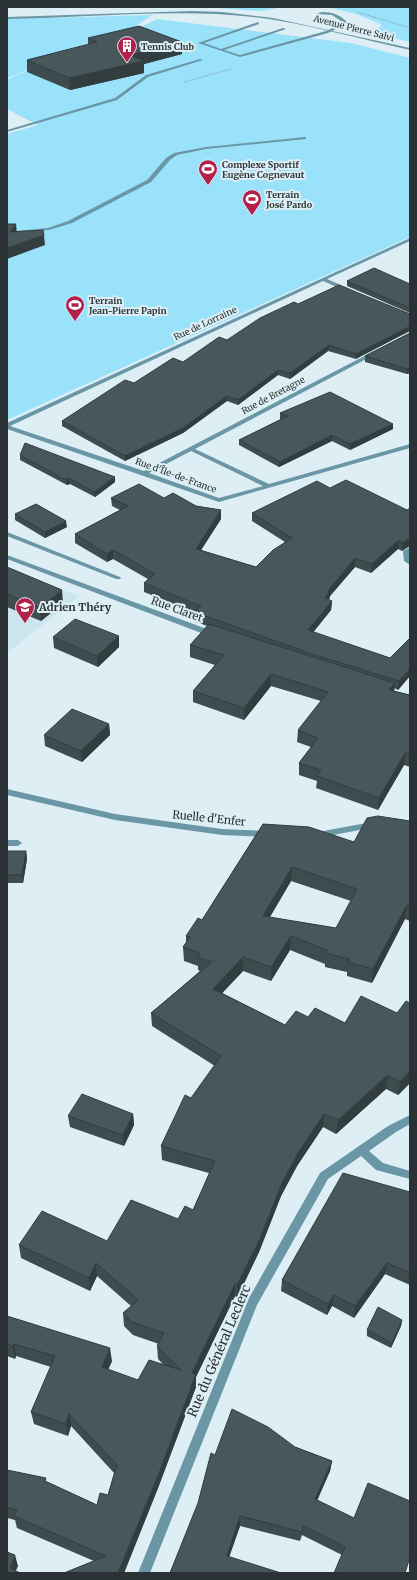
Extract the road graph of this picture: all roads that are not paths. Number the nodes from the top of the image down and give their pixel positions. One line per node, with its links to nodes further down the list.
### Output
1 (7, 18): 5 (street, Avenue Pierre Salvi)
2 (258, 23): 6 (street)
3 (344, 24): 3 (street); 5 (street)
4 (284, 29): 6 (street)
5 (332, 30): 6 (street); 7 (street, Avenue Pierre Salvi)
6 (220, 50)
7 (410, 50)
8 (201, 60): 9 (street)
9 (7, 131)
10 (306, 138): 12 (street)
11 (7, 230): 12 (street)
12 (15, 232): 13 (street)
13 (7, 233)
14 (410, 239): 15 (street, Rue de Lorraine)
15 (323, 279): 16 (street); 18 (street, Rue de Lorraine)
16 (352, 291)
17 (382, 348): 20 (street, Rue de Bretagne)
18 (7, 426): 21 (street, Rue d'Île-de-France)
19 (410, 446): 22 (street, Rue d'Île-de-France)
20 (191, 449): 21 (street, Rue de Bretagne); 22 (street)
21 (144, 473): 22 (street, Rue d'Île-de-France)
22 (268, 486)
23 (7, 534): 27 (street)
24 (410, 549): 26 (street)
25 (7, 557): 28 (street, Rue Claret)
26 (410, 563)
27 (118, 578)
28 (220, 637)
29 (7, 792): 31 (street, Ruelle d'Enfer)
30 (382, 826): 32 (street)
31 (277, 834)
32 (308, 835)
33 (7, 843): 34 (street)
34 (18, 843)
35 (410, 1119): 36 (street, Rue du Général Leclerc)
36 (362, 1151): 37 (street); 38 (street, Rue du Général Leclerc)
37 (410, 1175)
38 (144, 1573)

